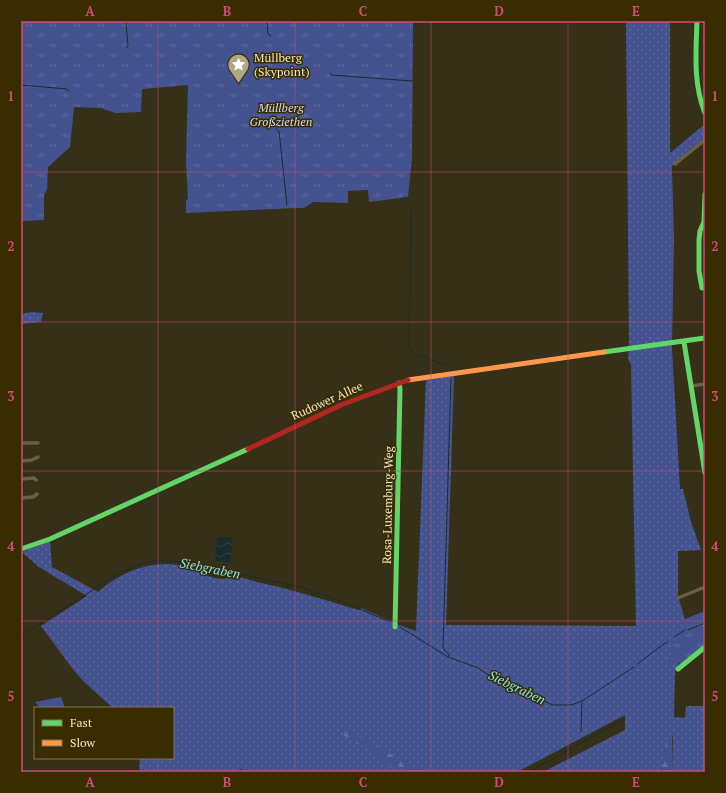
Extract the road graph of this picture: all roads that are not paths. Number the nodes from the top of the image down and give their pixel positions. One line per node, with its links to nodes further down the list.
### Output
1 (697, 21): 2 (street)
2 (705, 113)
3 (705, 140): 4 (street)
4 (675, 164)
5 (705, 194): 6 (street)
6 (703, 227): 7 (street)
7 (703, 288)
8 (705, 338): 9 (street, Rudower Allee)
9 (684, 342): 10 (street, Rudower Allee); 12 (street)
10 (399, 383): 22 (street, Rudower Allee); 25 (street, Rosa-Luxemburg-Weg)
11 (705, 384): 12 (street)
12 (691, 386): 17 (street)
13 (21, 443): 14 (street)
14 (38, 443)
15 (38, 457): 16 (street)
16 (21, 460)
17 (705, 473)
18 (21, 479): 19 (street)
19 (36, 480)
20 (37, 494): 21 (street)
21 (21, 498)
22 (21, 550)
23 (705, 587): 24 (street)
24 (678, 598)
25 (395, 627)
26 (705, 647): 27 (street)
27 (678, 669)

